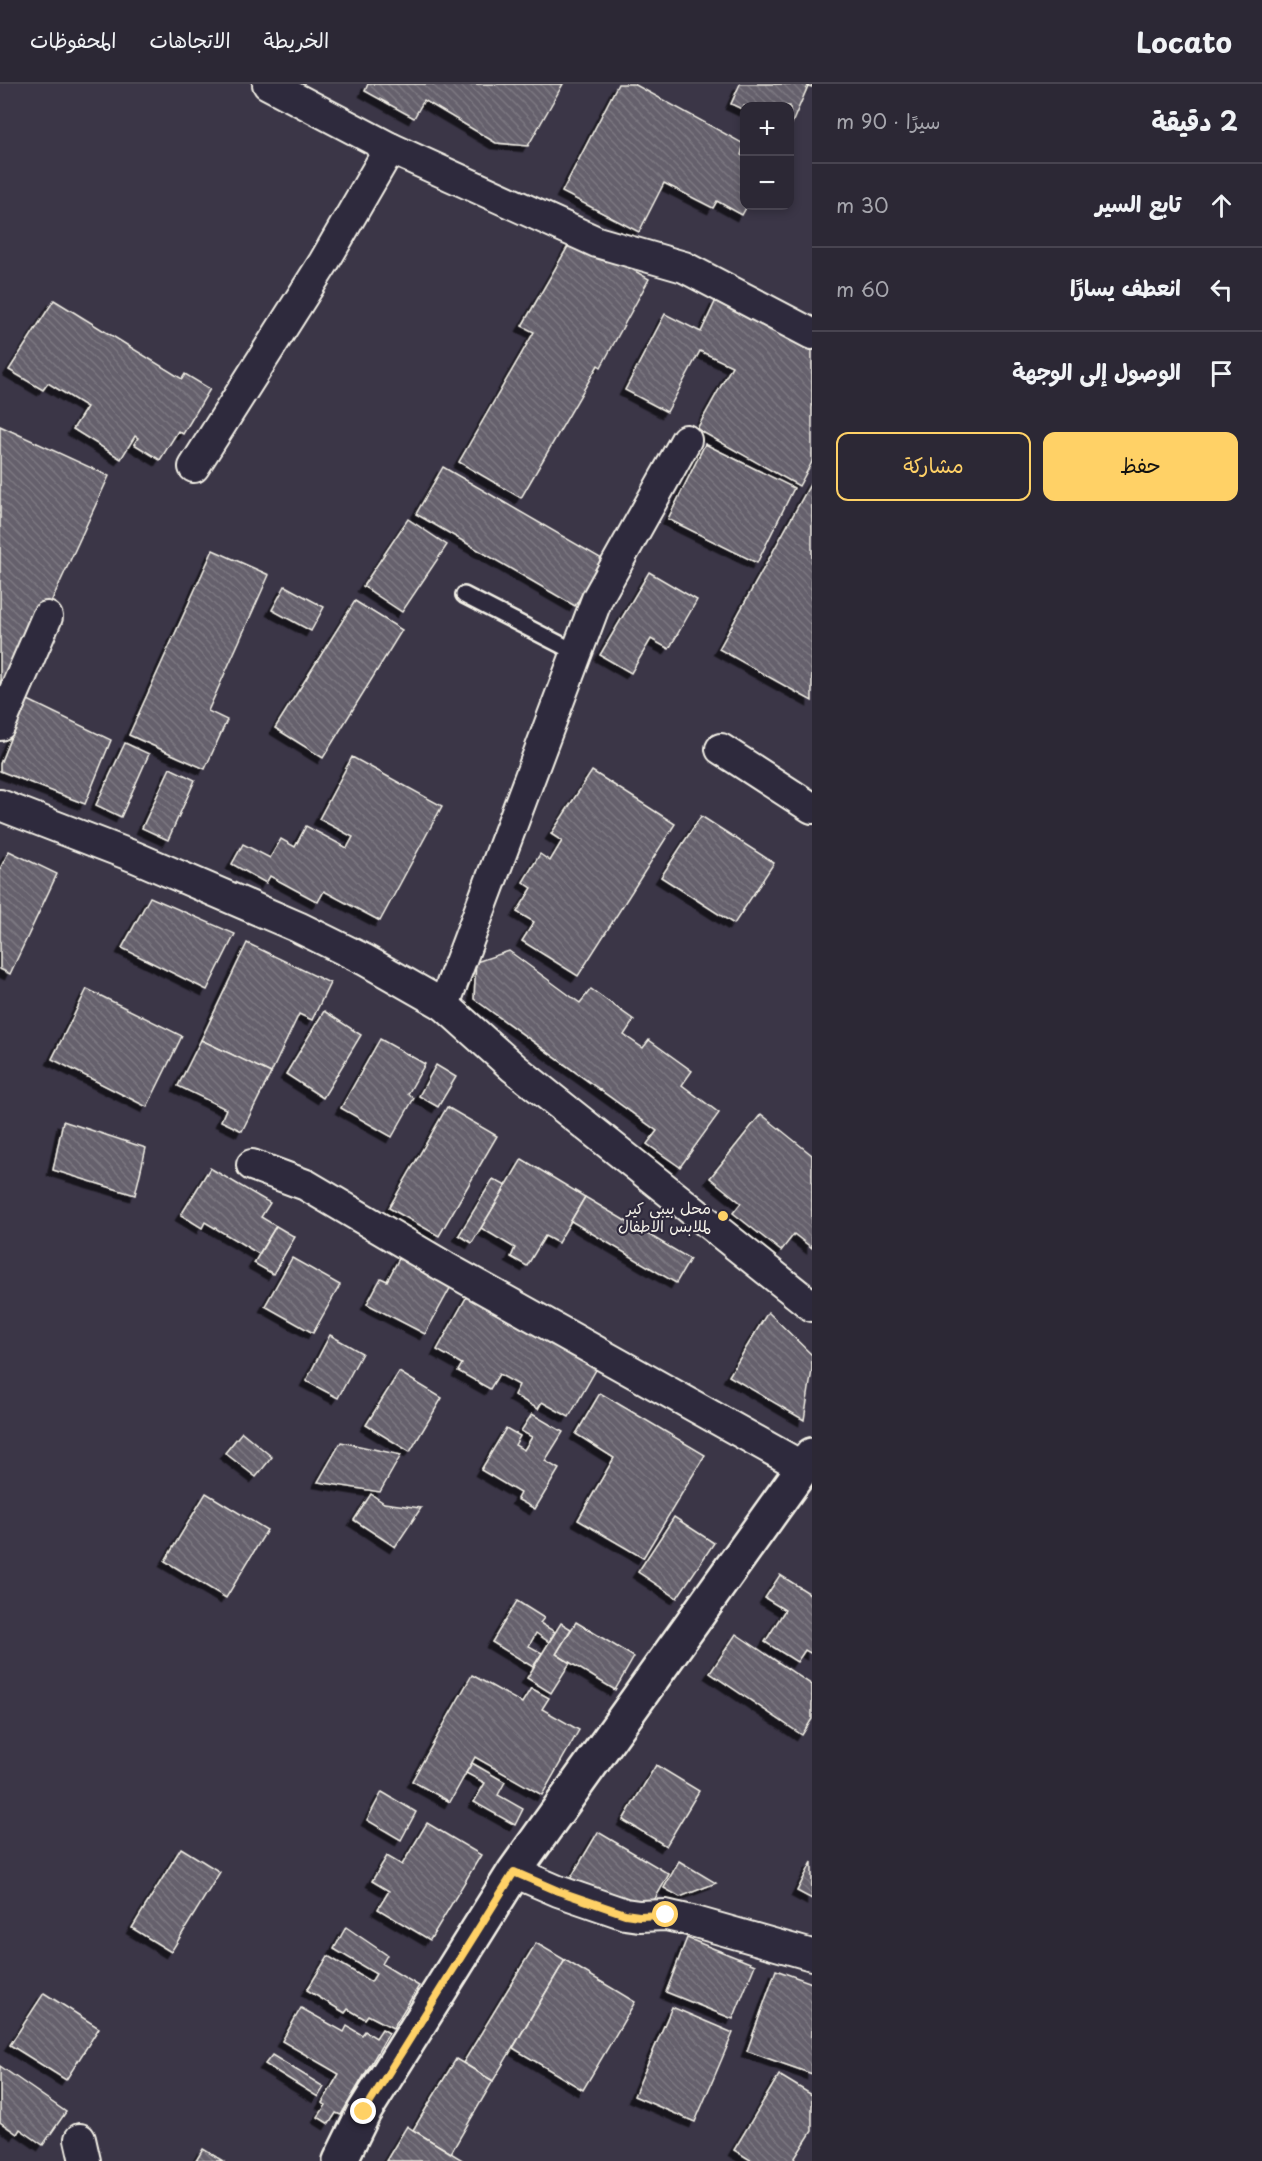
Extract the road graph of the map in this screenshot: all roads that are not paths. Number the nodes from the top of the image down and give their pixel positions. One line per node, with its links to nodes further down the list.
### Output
1 (268, 84): 2 (street)
2 (390, 148): 3 (street); 5 (street)
3 (812, 334)
4 (686, 440): 8 (street)
5 (194, 467)
6 (464, 595): 8 (lane)
7 (47, 617): 9 (street)
8 (577, 653): 13 (street)
9 (0, 725)
10 (721, 749): 12 (street)
11 (0, 806): 13 (street)
12 (812, 808)
13 (444, 1005): 15 (street)
14 (252, 1165): 16 (street)
15 (812, 1306)
16 (808, 1461): 17 (street)
17 (514, 1872): 18 (street); 19 (street)
18 (812, 1955)
19 (340, 2161)

